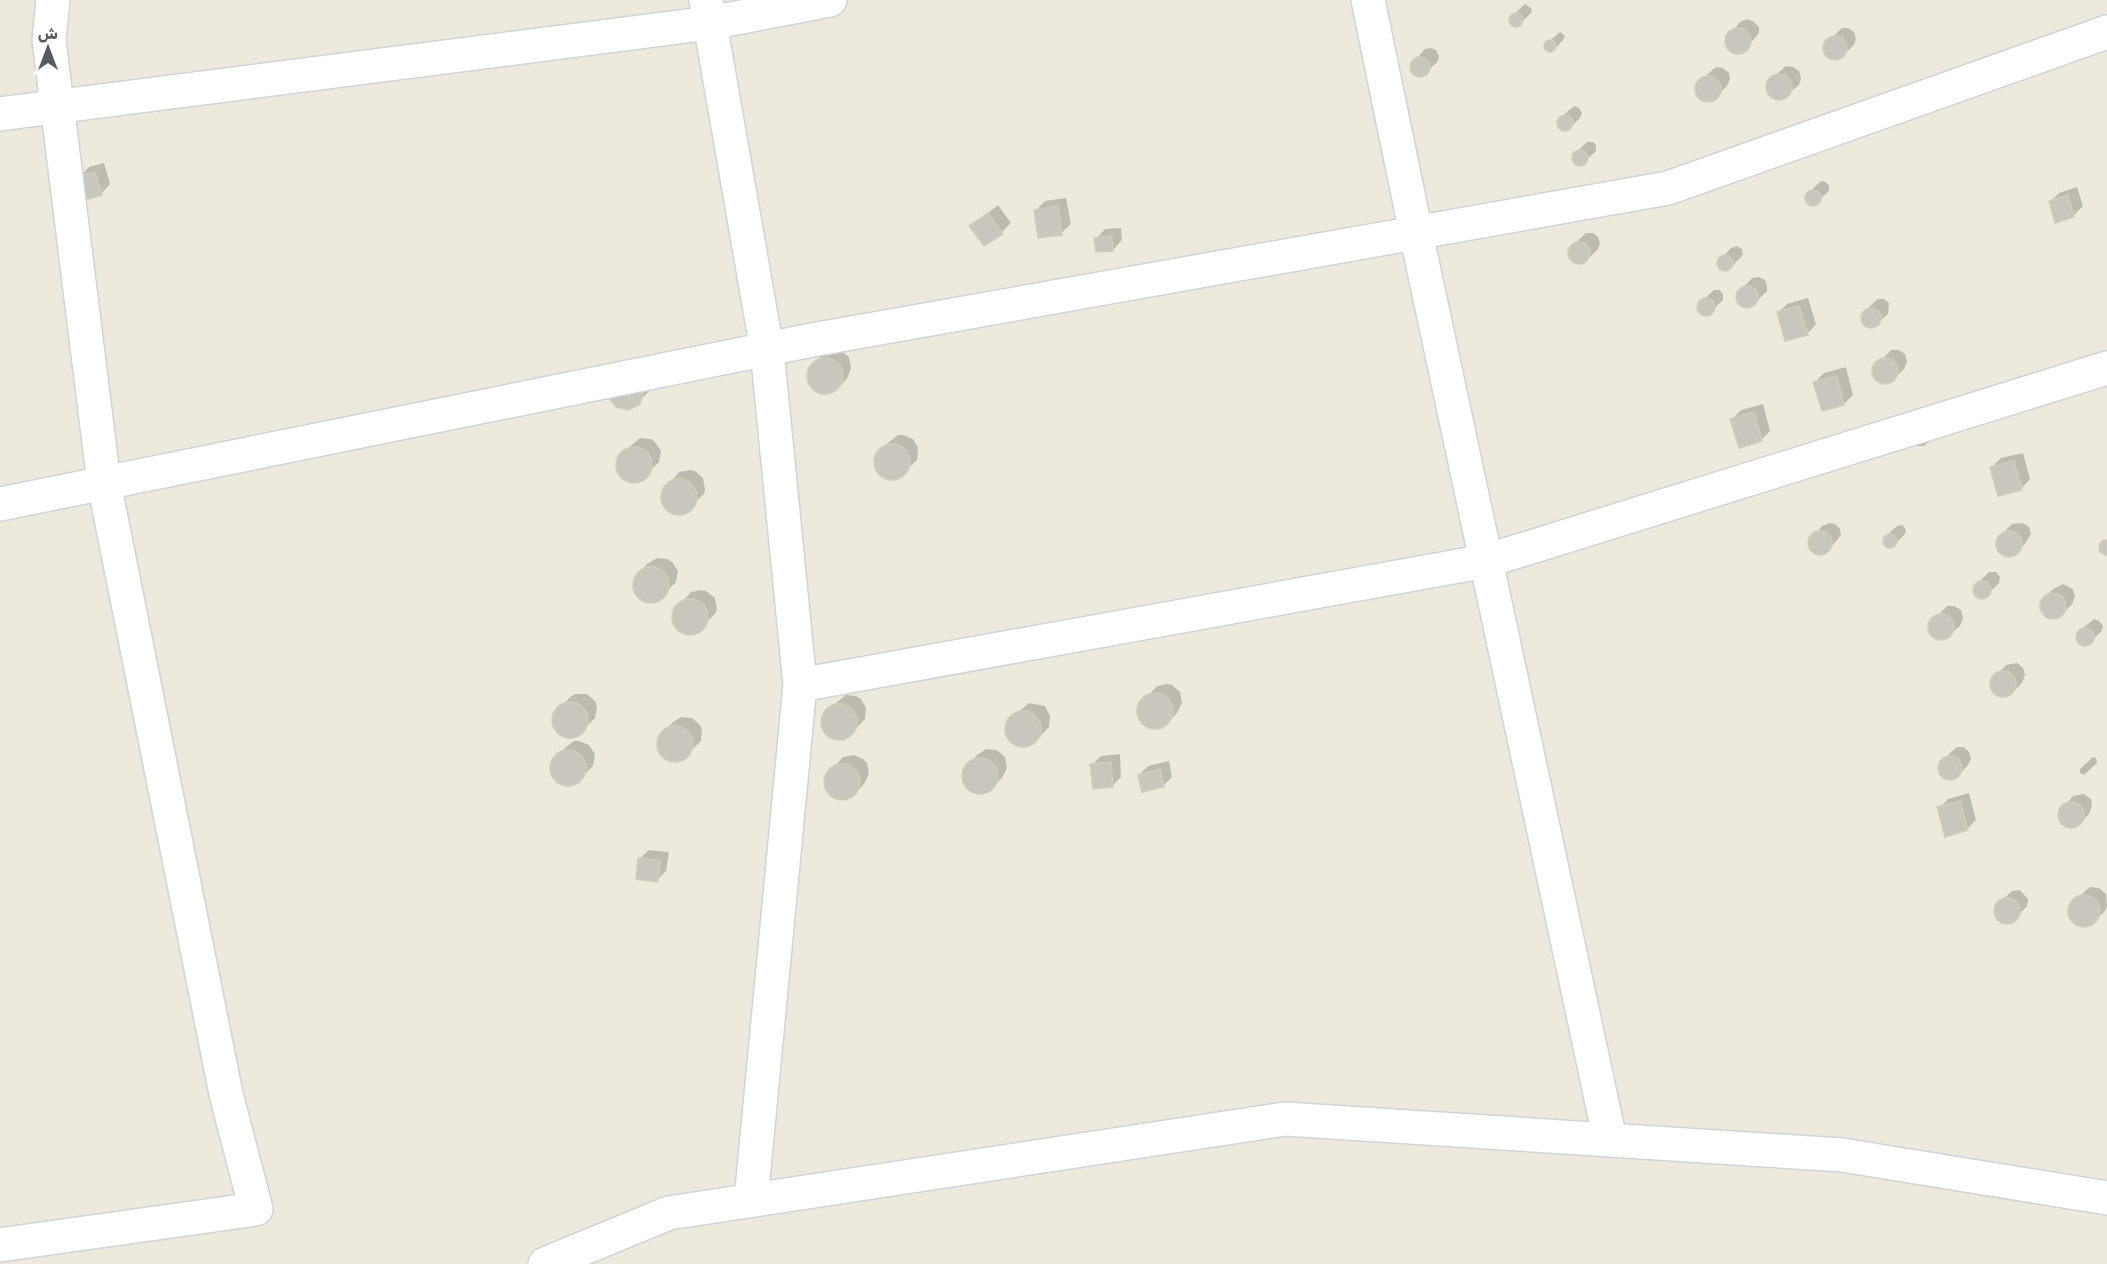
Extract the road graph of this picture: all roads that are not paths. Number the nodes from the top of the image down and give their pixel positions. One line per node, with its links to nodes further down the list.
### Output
1 (53, 0): 6 (street)
2 (830, 0): 4 (street)
3 (1368, 0): 8 (street)
4 (708, 12): 6 (street); 9 (street)
5 (2107, 32): 8 (street)
6 (57, 105): 7 (street); 11 (street)
7 (0, 114)
8 (1416, 233): 9 (street); 13 (street)
9 (767, 350): 11 (street); 14 (street)
10 (2107, 368): 13 (street)
11 (104, 483): 12 (street); 18 (street)
12 (0, 504)
13 (1486, 561): 14 (street); 15 (street)
14 (800, 686): 17 (street)
15 (1610, 1140): 16 (street); 17 (street)
16 (2107, 1198)
17 (752, 1200): 19 (street)
18 (0, 1245)
19 (545, 1264)

